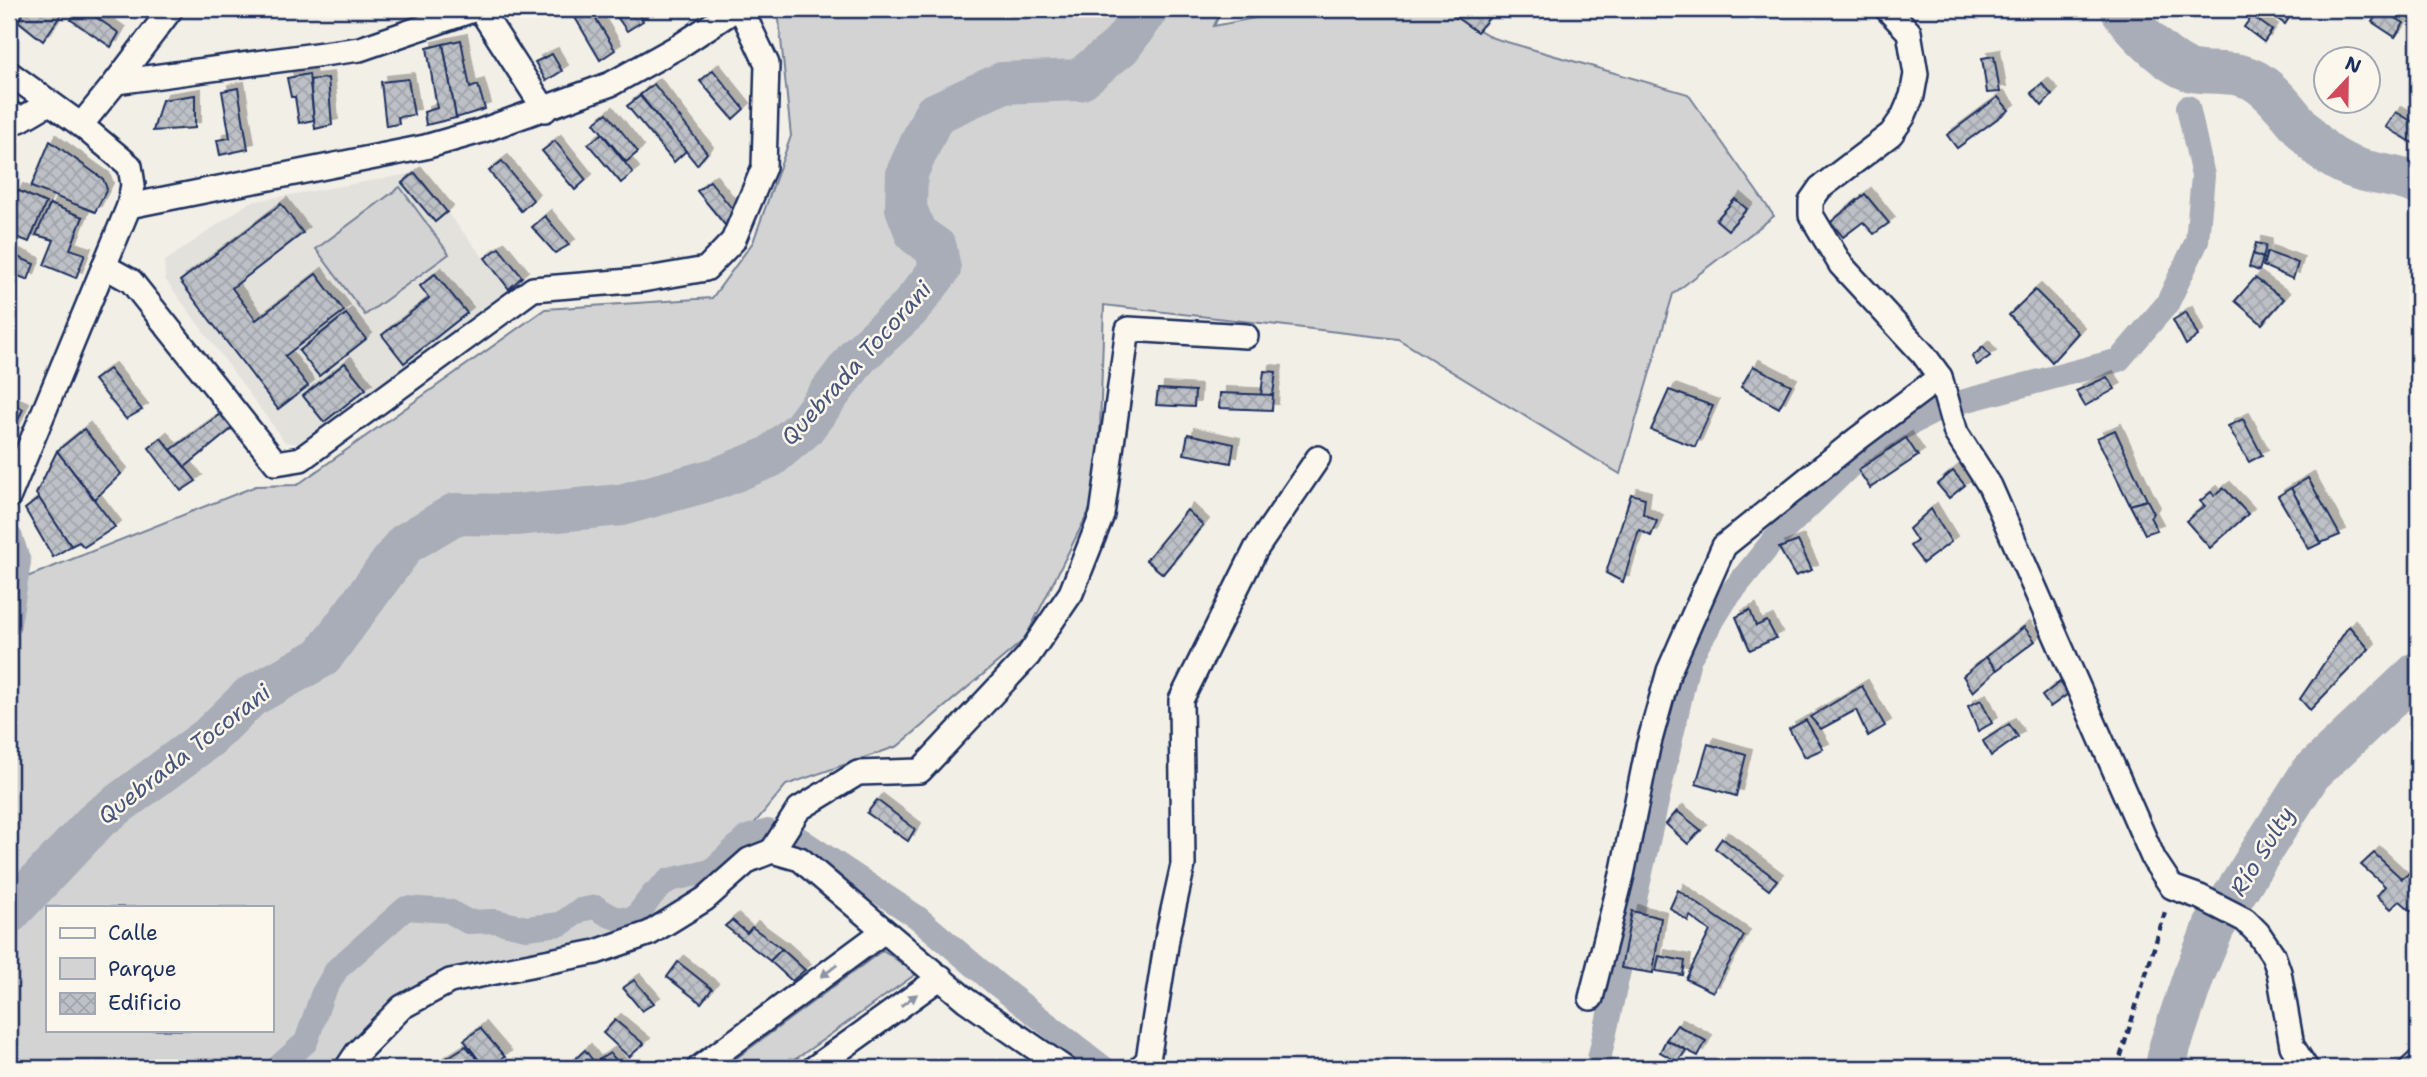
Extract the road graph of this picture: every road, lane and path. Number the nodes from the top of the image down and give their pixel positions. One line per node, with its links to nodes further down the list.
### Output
1 (171, 9): 6 (street)
2 (478, 9): 6 (street); 8 (street)
3 (739, 9): 8 (street); 12 (street)
4 (1888, 9): 14 (street)
5 (9, 73): 7 (street)
6 (116, 82): 10 (street)
7 (49, 103): 9 (street); 10 (street)
8 (545, 110): 11 (street)
9 (9, 112)
10 (81, 125): 11 (street)
11 (129, 206): 12 (street)
12 (104, 266): 16 (street)
13 (1246, 336): 17 (street)
14 (1940, 377): 18 (street); 21 (street)
15 (1318, 458): 26 (street)
16 (9, 496)
17 (772, 851): 19 (street); 22 (street)
18 (2172, 887): 27 (path); 28 (street)
19 (884, 931): 20 (street); 23 (street, one-way to 23)
20 (941, 977): 24 (street, one-way to 20); 25 (street)
21 (1591, 998)
22 (347, 1068)
23 (699, 1068)
24 (814, 1068)
25 (1064, 1068)
26 (1140, 1068)
27 (2117, 1068)
28 (2306, 1068)

